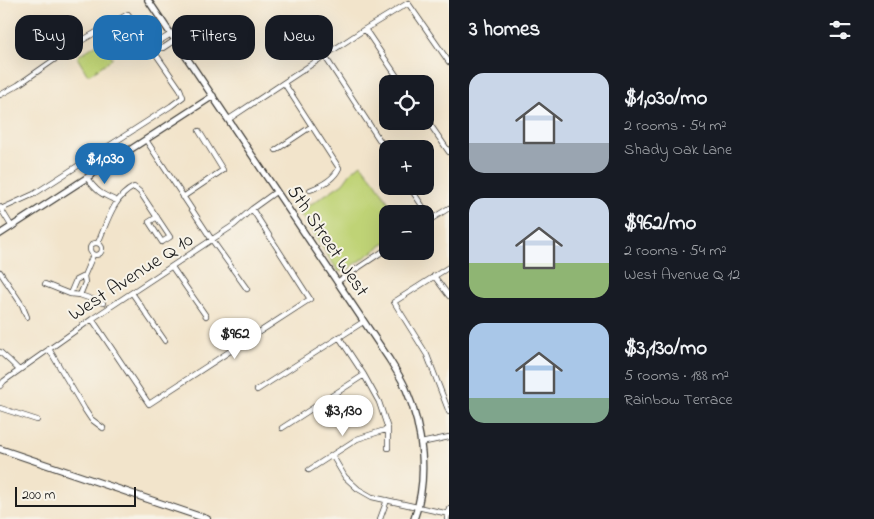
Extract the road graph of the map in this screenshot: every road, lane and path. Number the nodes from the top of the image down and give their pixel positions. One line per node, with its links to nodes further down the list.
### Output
1 (148, 0): 3 (street, 5th Street West)
2 (365, 29): 6 (street); 11 (street); 12 (street)
3 (171, 34): 5 (street)
4 (93, 35): 14 (street)
5 (162, 40)
6 (333, 49)
7 (162, 59): 29 (street)
8 (189, 60): 15 (street, 5th Street West)
9 (317, 60): 13 (street)
10 (327, 60): 21 (street)
11 (449, 62)
12 (396, 75)
13 (284, 84): 16 (street); 17 (street)
14 (0, 95)
15 (213, 96): 16 (street, 5th Street West); 20 (street)
16 (229, 119): 26 (street, 5th Street West)
17 (312, 126): 22 (street); 25 (street)
18 (434, 130): 23 (street)
19 (199, 131): 27 (street)
20 (146, 140): 24 (street); 27 (street)
21 (380, 140)
22 (276, 150)
23 (449, 152)
24 (87, 178): 28 (street); 34 (street)
25 (310, 190)
26 (277, 191): 31 (street, West Avenue Q 10); 45 (street, 5th Street West)
27 (184, 197): 36 (street)
28 (117, 201): 32 (street); 37 (street)
29 (1, 208): 34 (street)
30 (449, 208): 33 (street)
31 (252, 209): 36 (street, West Avenue Q 10); 55 (street)
32 (157, 217): 32 (street)
33 (434, 218)
34 (12, 226): 35 (street)
35 (0, 234)
36 (212, 240): 41 (street, West Avenue Q 10); 47 (street)
37 (98, 243): 38 (street); 38 (street)
38 (93, 254): 43 (street)
39 (379, 254): 45 (street)
40 (449, 266): 44 (street)
41 (172, 267): 48 (street, West Avenue Q 10); 53 (street)
42 (0, 272): 54 (street)
43 (84, 276): 49 (street); 50 (street)
44 (434, 276): 51 (street); 66 (street)
45 (337, 282): 56 (street, 5th Street West)
46 (45, 284): 49 (street)
47 (247, 289)
48 (132, 293): 55 (street, West Avenue Q 10); 58 (street)
49 (70, 294): 50 (street)
50 (80, 295): 52 (street)
51 (449, 296)
52 (103, 303)
53 (206, 316)
54 (27, 317)
55 (92, 319): 59 (street, West Avenue Q 10)
56 (363, 322): 57 (street); 72 (street, 5th Street West)
57 (339, 337): 62 (street); 64 (street)
58 (165, 341)
59 (49, 349): 61 (street, West Avenue Q 10); 68 (street)
60 (0, 352): 61 (street)
61 (19, 370): 63 (street, West Avenue Q 10)
62 (364, 375): 69 (street); 70 (street)
63 (0, 386)
64 (257, 390)
65 (0, 408): 67 (street)
66 (449, 412)
67 (37, 420)
68 (103, 428)
69 (282, 428)
70 (388, 429): 74 (street); 75 (street)
71 (449, 437): 72 (street)
72 (421, 443): 78 (street, 5th Street West)
73 (0, 448): 80 (main road)
74 (388, 448)
75 (332, 455): 76 (street); 77 (street)
76 (309, 470)
77 (387, 500): 78 (street); 81 (street)
78 (419, 507): 79 (street); 82 (street, 5th Street West)
79 (448, 514)
80 (207, 519)
81 (380, 519)
82 (414, 519)

